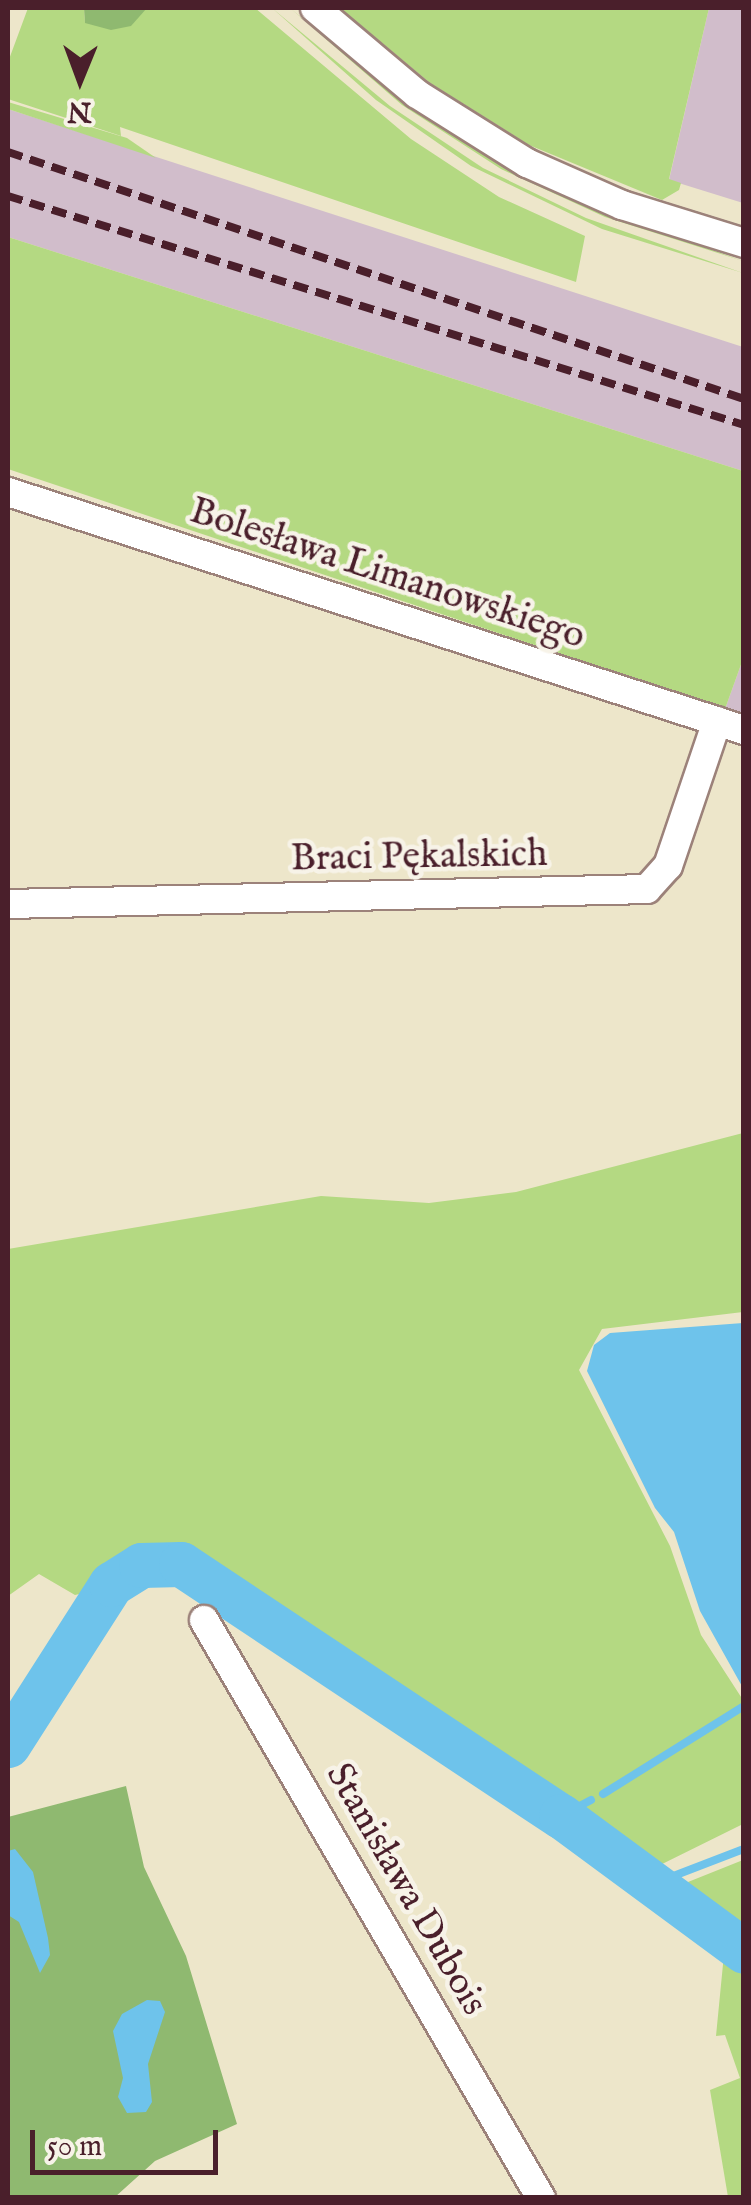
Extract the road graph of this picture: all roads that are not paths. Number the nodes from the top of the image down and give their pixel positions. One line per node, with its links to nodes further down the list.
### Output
1 (315, 8): 2 (street)
2 (744, 242)
3 (8, 492): 4 (street, Bolesława Limanowskiego)
4 (730, 725): 5 (street, Braci Pękalskich)
5 (8, 904)
6 (204, 1620): 7 (street, Stanisława Dubois)
7 (541, 2198)

